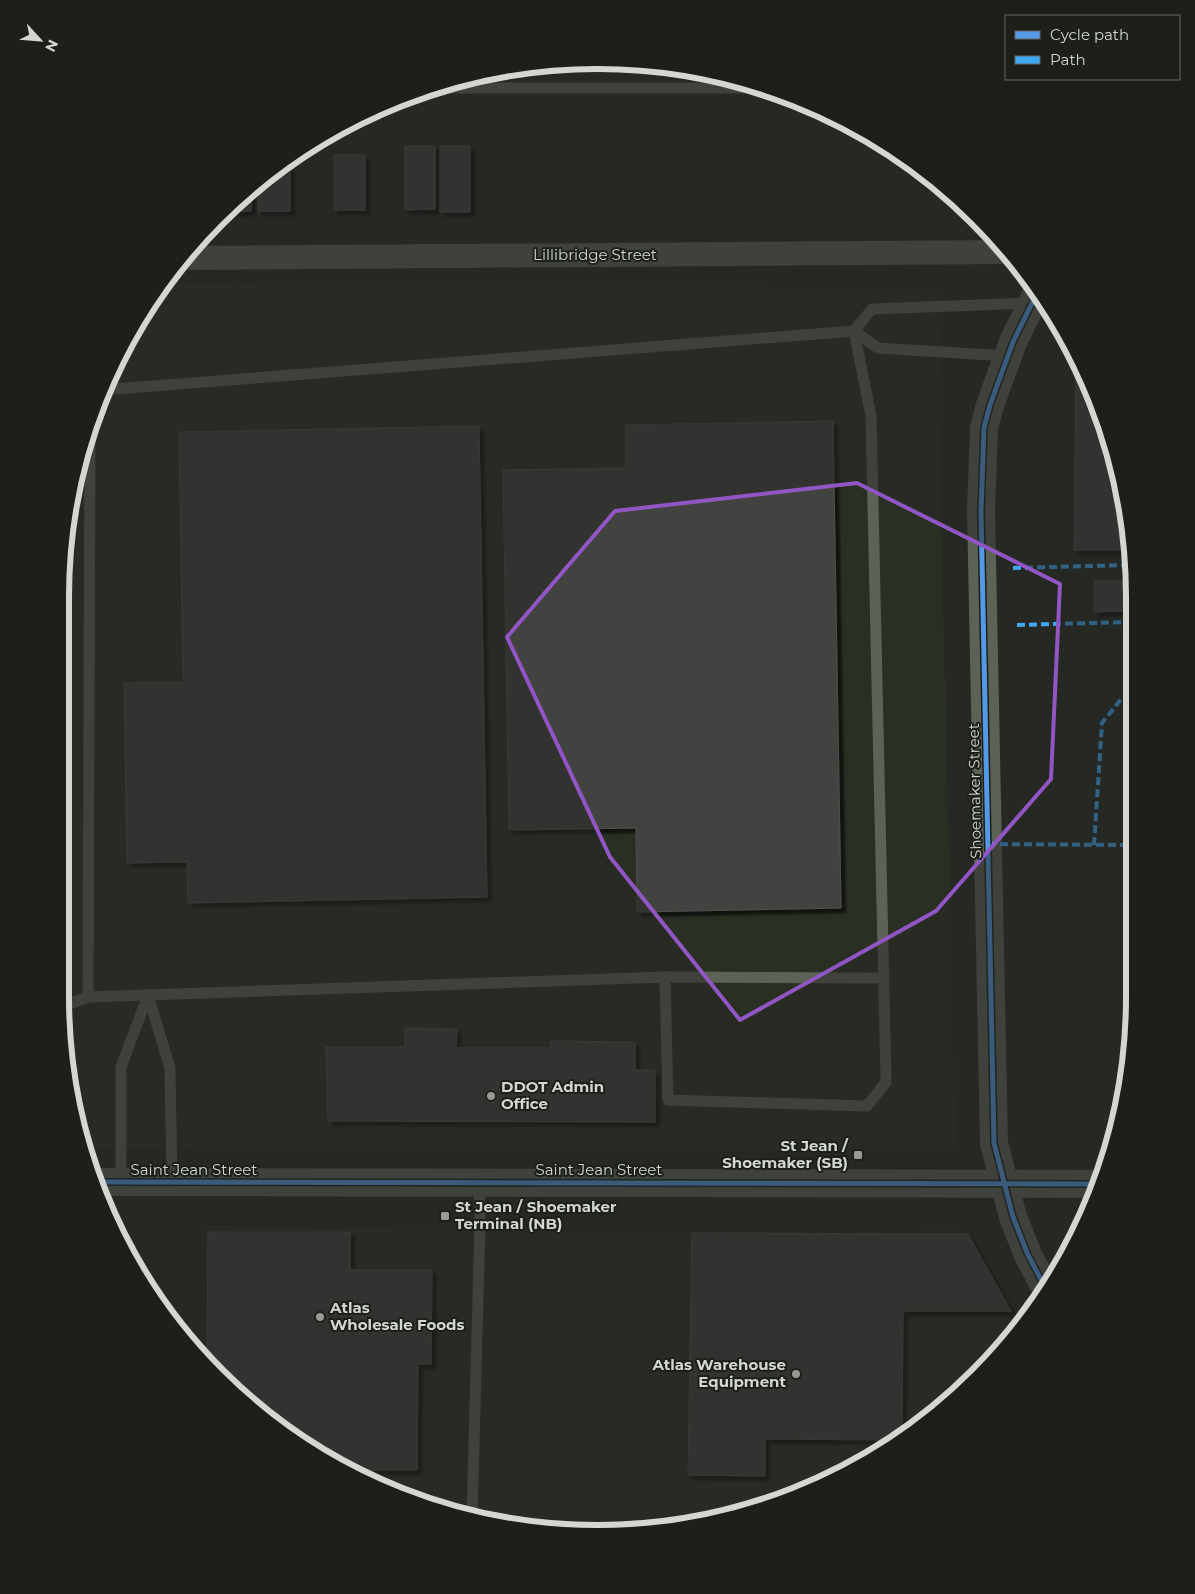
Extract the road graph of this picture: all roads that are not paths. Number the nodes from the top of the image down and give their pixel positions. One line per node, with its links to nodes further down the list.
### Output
1 (458, 88): 2 (lane)
2 (737, 88)
3 (997, 252): 4 (street, Lillibridge Street)
4 (193, 258)
5 (1033, 298): 7 (lane)
6 (1033, 299): 8 (street, Shoemaker Street)
7 (854, 331): 8 (lane); 9 (lane); 12 (lane)
8 (1007, 356): 19 (street, Shoemaker Street)
9 (112, 389)
10 (90, 451): 14 (lane)
11 (665, 977): 12 (lane); 12 (lane); 13 (lane)
12 (884, 978)
13 (148, 995): 14 (lane); 16 (lane); 17 (lane)
14 (88, 997): 15 (lane)
15 (69, 1004)
16 (110, 1182): 17 (street, Saint Jean Street)
17 (172, 1182): 18 (street, Saint Jean Street)
18 (480, 1183): 19 (street, Saint Jean Street); 22 (lane)
19 (1005, 1183): 20 (street, Saint Jean Street); 21 (street, Shoemaker Street)
20 (1091, 1184)
21 (1042, 1282)
22 (472, 1510)

